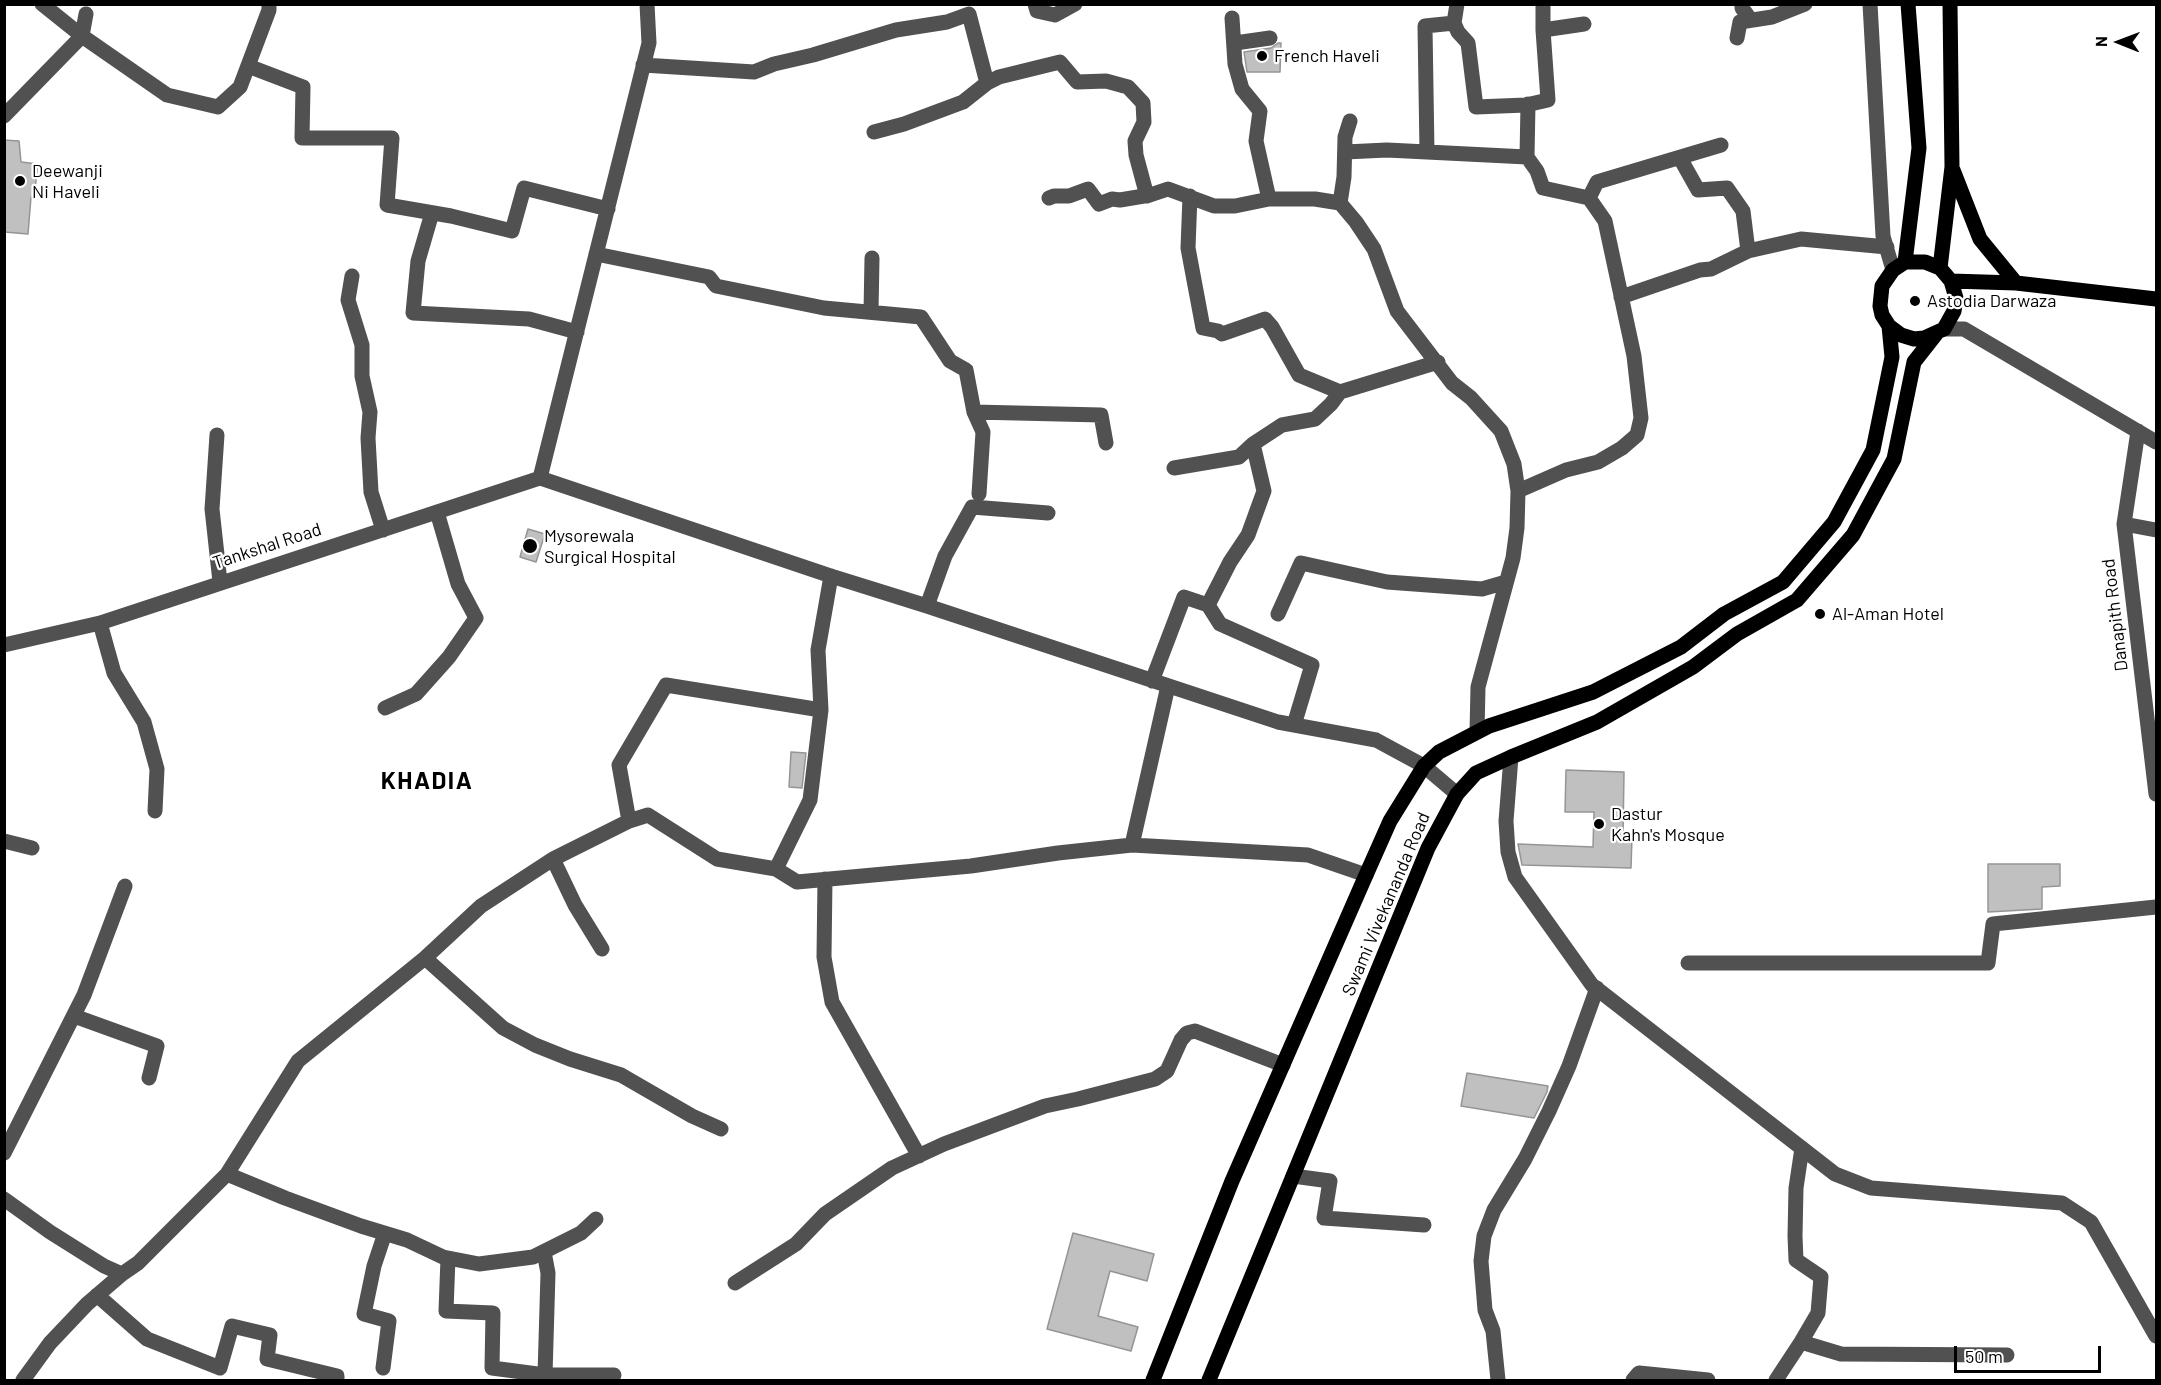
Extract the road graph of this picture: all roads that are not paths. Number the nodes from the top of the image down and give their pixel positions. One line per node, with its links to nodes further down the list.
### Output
1 (42, 4): 20 (street)
2 (269, 4): 25 (street)
3 (647, 4): 24 (street)
4 (1035, 4): 5 (street)
5 (1075, 4)
6 (1457, 4): 17 (street)
7 (1544, 4): 19 (street)
8 (1742, 4): 16 (street)
9 (1805, 4): 16 (street)
10 (1870, 4): 45 (street)
11 (1908, 4): 49 (main road)
12 (1950, 4): 36 (main road)
13 (958, 11): 24 (street); 26 (street)
14 (86, 14): 20 (street)
15 (1232, 18): 23 (street)
16 (1750, 19): 22 (street)
17 (1454, 23): 27 (street); 33 (street)
18 (1584, 24): 19 (street)
19 (1543, 30): 27 (street)
20 (82, 36): 25 (street); 28 (street)
21 (1270, 38): 23 (street)
22 (1737, 38)
23 (1235, 43): 41 (street)
24 (643, 65): 43 (street)
25 (248, 66): 44 (street)
26 (987, 83): 30 (street); 37 (street)
27 (1528, 104): 34 (street)
28 (4, 116)
29 (1350, 121): 32 (street)
30 (874, 132)
31 (1721, 145): 35 (street)
32 (1345, 152): 33 (street); 42 (street)
33 (1427, 152): 34 (street)
34 (1527, 157): 40 (street)
35 (1680, 158): 40 (street); 46 (street)
36 (1952, 167): 50 (main road); 53 (main road)
37 (1147, 196): 38 (street); 39 (street)
38 (1190, 196): 41 (street); 61 (street)
39 (1049, 198)
40 (1589, 198): 54 (street)
41 (1269, 199): 42 (street)
42 (1340, 203): 60 (street)
43 (608, 209): 44 (street); 47 (street)
44 (432, 213): 59 (street)
45 (1887, 247): 46 (street); 49 (street)
46 (1748, 251): 54 (street)
47 (596, 254): 56 (street); 59 (street)
48 (872, 258): 56 (street)
49 (1899, 266): 50 (main road); 57 (main road)
50 (1940, 268): 52 (main road)
51 (352, 276): 75 (street)
52 (1951, 281): 53 (main road); 58 (main road)
53 (2016, 283): 55 (main road)
54 (1621, 297): 70 (street)
55 (2157, 299)
56 (871, 312): 62 (street)
57 (1889, 326): 58 (main road); 91 (main road)
58 (1940, 331): 63 (street); 92 (main road, Swami Vivekananda Road)
59 (577, 332): 69 (street)
60 (1438, 362): 61 (street); 70 (street)
61 (1341, 392): 67 (street)
62 (974, 412): 66 (street); 71 (street)
63 (2138, 431): 65 (street); 74 (street, Danapith Road)
64 (217, 435): 78 (street)
65 (2157, 442)
66 (1106, 443)
67 (1253, 444): 68 (street); 80 (street)
68 (1174, 468)
69 (540, 478): 72 (street, Tankshal Road); 77 (street)
70 (1518, 491): 79 (street)
71 (980, 494)
72 (437, 512): 75 (street, Tankshal Road); 88 (street)
73 (1048, 513): 81 (street)
74 (2124, 524): 76 (street); 87 (street, Danapith Road)
75 (383, 530): 78 (street, Tankshal Road)
76 (2157, 530)
77 (831, 576): 81 (street); 89 (street)
78 (220, 582): 83 (street, Tankshal Road)
79 (1506, 582): 82 (street); 91 (street)
80 (1208, 605): 85 (street); 90 (street)
81 (927, 606): 85 (street)
82 (1278, 614)
83 (100, 623): 84 (street, Tankshal Road); 96 (street)
84 (4, 645)
85 (1152, 681): 86 (street)
86 (1168, 686): 90 (street); 99 (street)
87 (2150, 690): 95 (street, Danapith Road)
88 (385, 708)
89 (821, 710): 97 (street); 102 (street)
90 (1294, 725): 93 (street)
91 (1477, 732): 93 (main road)
92 (1511, 757): 94 (main road, Swami Vivekananda Road); 110 (street)
93 (1424, 766): 94 (street); 103 (main road)
94 (1457, 794): 119 (main road, Swami Vivekananda Road)
95 (2157, 794)
96 (155, 812)
97 (629, 821): 101 (street); 102 (street)
98 (4, 841): 100 (street)
99 (1132, 845): 103 (street); 104 (street)
100 (32, 848)
101 (553, 859): 107 (street); 108 (street)
102 (776, 869): 104 (street)
103 (1366, 875): 112 (main road)
104 (825, 879): 117 (street)
105 (125, 886): 111 (street)
106 (2157, 907): 109 (street)
107 (602, 949)
108 (425, 958): 114 (street); 118 (street)
109 (1688, 963)
110 (1597, 988): 115 (street); 141 (street)
111 (74, 1016): 113 (street); 116 (street)
112 (1283, 1065): 117 (street); 139 (main road)
113 (149, 1078)
114 (721, 1129)
115 (1802, 1148): 129 (street); 130 (street)
116 (4, 1153)
117 (919, 1156): 127 (street)
118 (227, 1174): 123 (street); 126 (street)
119 (1293, 1176): 122 (street); 140 (main road, Swami Vivekananda Road)
120 (4, 1199): 126 (street)
121 (596, 1219): 124 (street)
122 (1424, 1226)
123 (385, 1233): 125 (street); 132 (street)
124 (543, 1252): 125 (street); 136 (street)
125 (448, 1258): 134 (street)
126 (122, 1274): 128 (street)
127 (735, 1283)
128 (97, 1295): 133 (street); 137 (street)
129 (2157, 1336)
130 (1801, 1342): 131 (street); 144 (street)
131 (2007, 1355)
132 (383, 1368)
133 (217, 1374): 138 (street)
134 (490, 1374): 136 (street)
135 (614, 1375): 136 (street)
136 (545, 1376)
137 (22, 1380)
138 (337, 1380)
139 (1153, 1380)
140 (1209, 1380)
141 (1498, 1380)
142 (1633, 1380): 143 (street)
143 (1708, 1380)
144 (1776, 1380)

